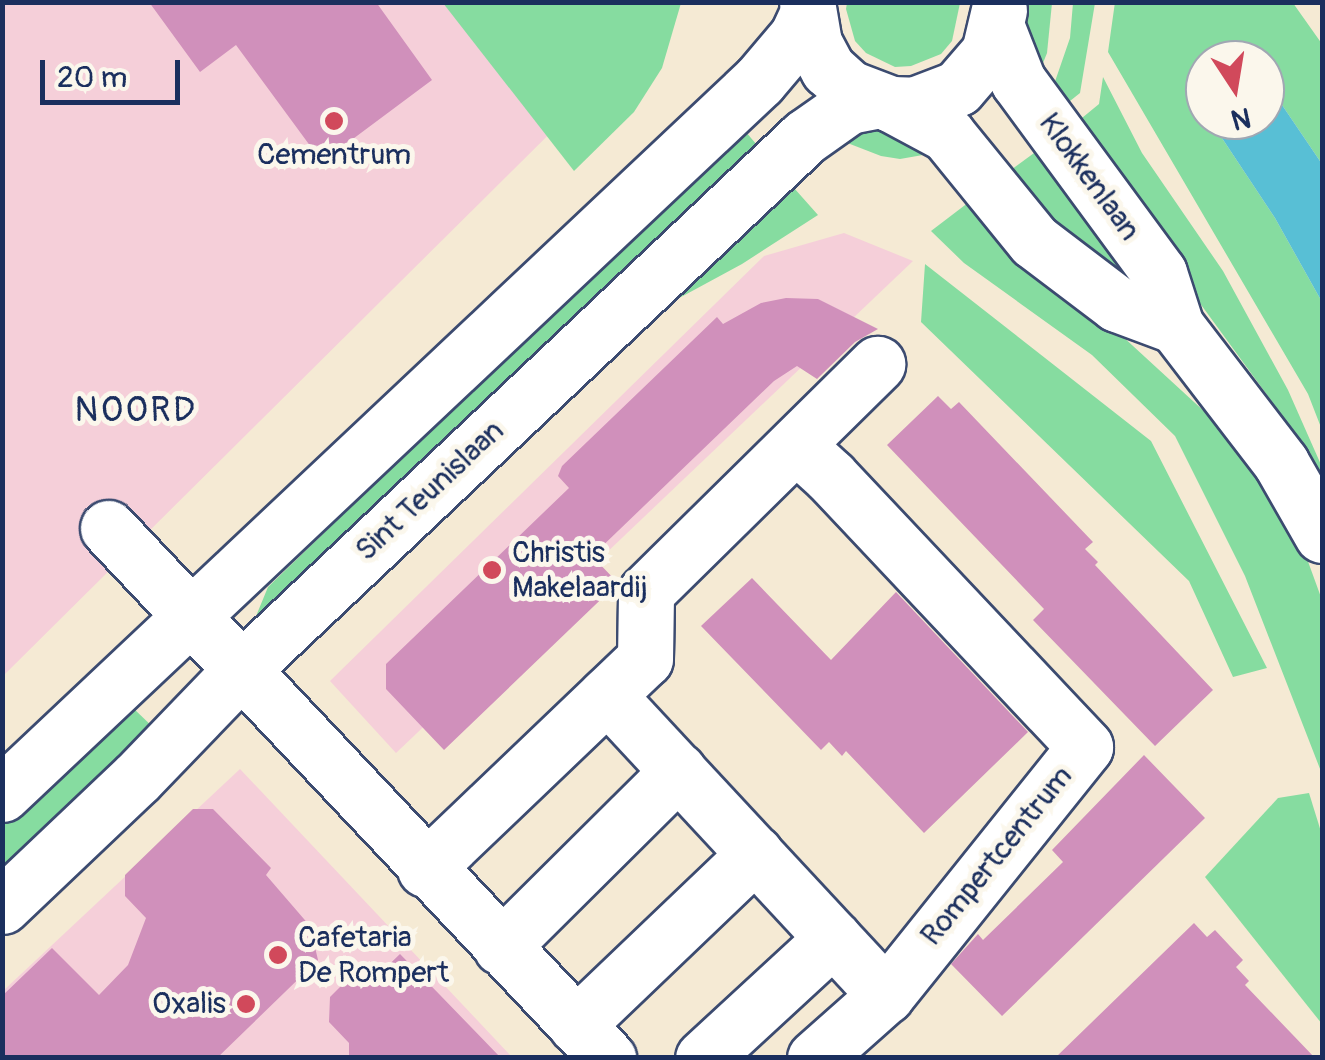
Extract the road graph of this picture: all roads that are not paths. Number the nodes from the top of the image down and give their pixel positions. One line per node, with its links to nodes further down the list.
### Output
1 (807, 9): 3 (street); 9 (street)
2 (1000, 10): 3 (street, Sint Teunislaan); 4 (street, Klokkenlaan)
3 (883, 102): 4 (street); 10 (street, Sint Teunislaan)
4 (1176, 326): 8 (street, Klokkenlaan)
5 (876, 364): 6 (street)
6 (813, 461): 11 (street); 19 (street, Rompertcentrum)
7 (108, 528): 9 (street)
8 (1322, 535)
9 (188, 614): 10 (street); 13 (street)
10 (241, 670): 15 (street); 16 (street, Sint Teunislaan)
11 (606, 695): 12 (street); 15 (street)
12 (678, 771): 14 (street); 18 (street)
13 (2, 794)
14 (754, 854): 17 (street); 20 (street)
15 (426, 869): 18 (street)
16 (2, 906)
17 (832, 938): 19 (street); 21 (street)
18 (501, 947): 20 (street)
19 (886, 995): 22 (street, Rompertcentrum)
20 (592, 1041)
21 (703, 1058)
22 (815, 1058)

